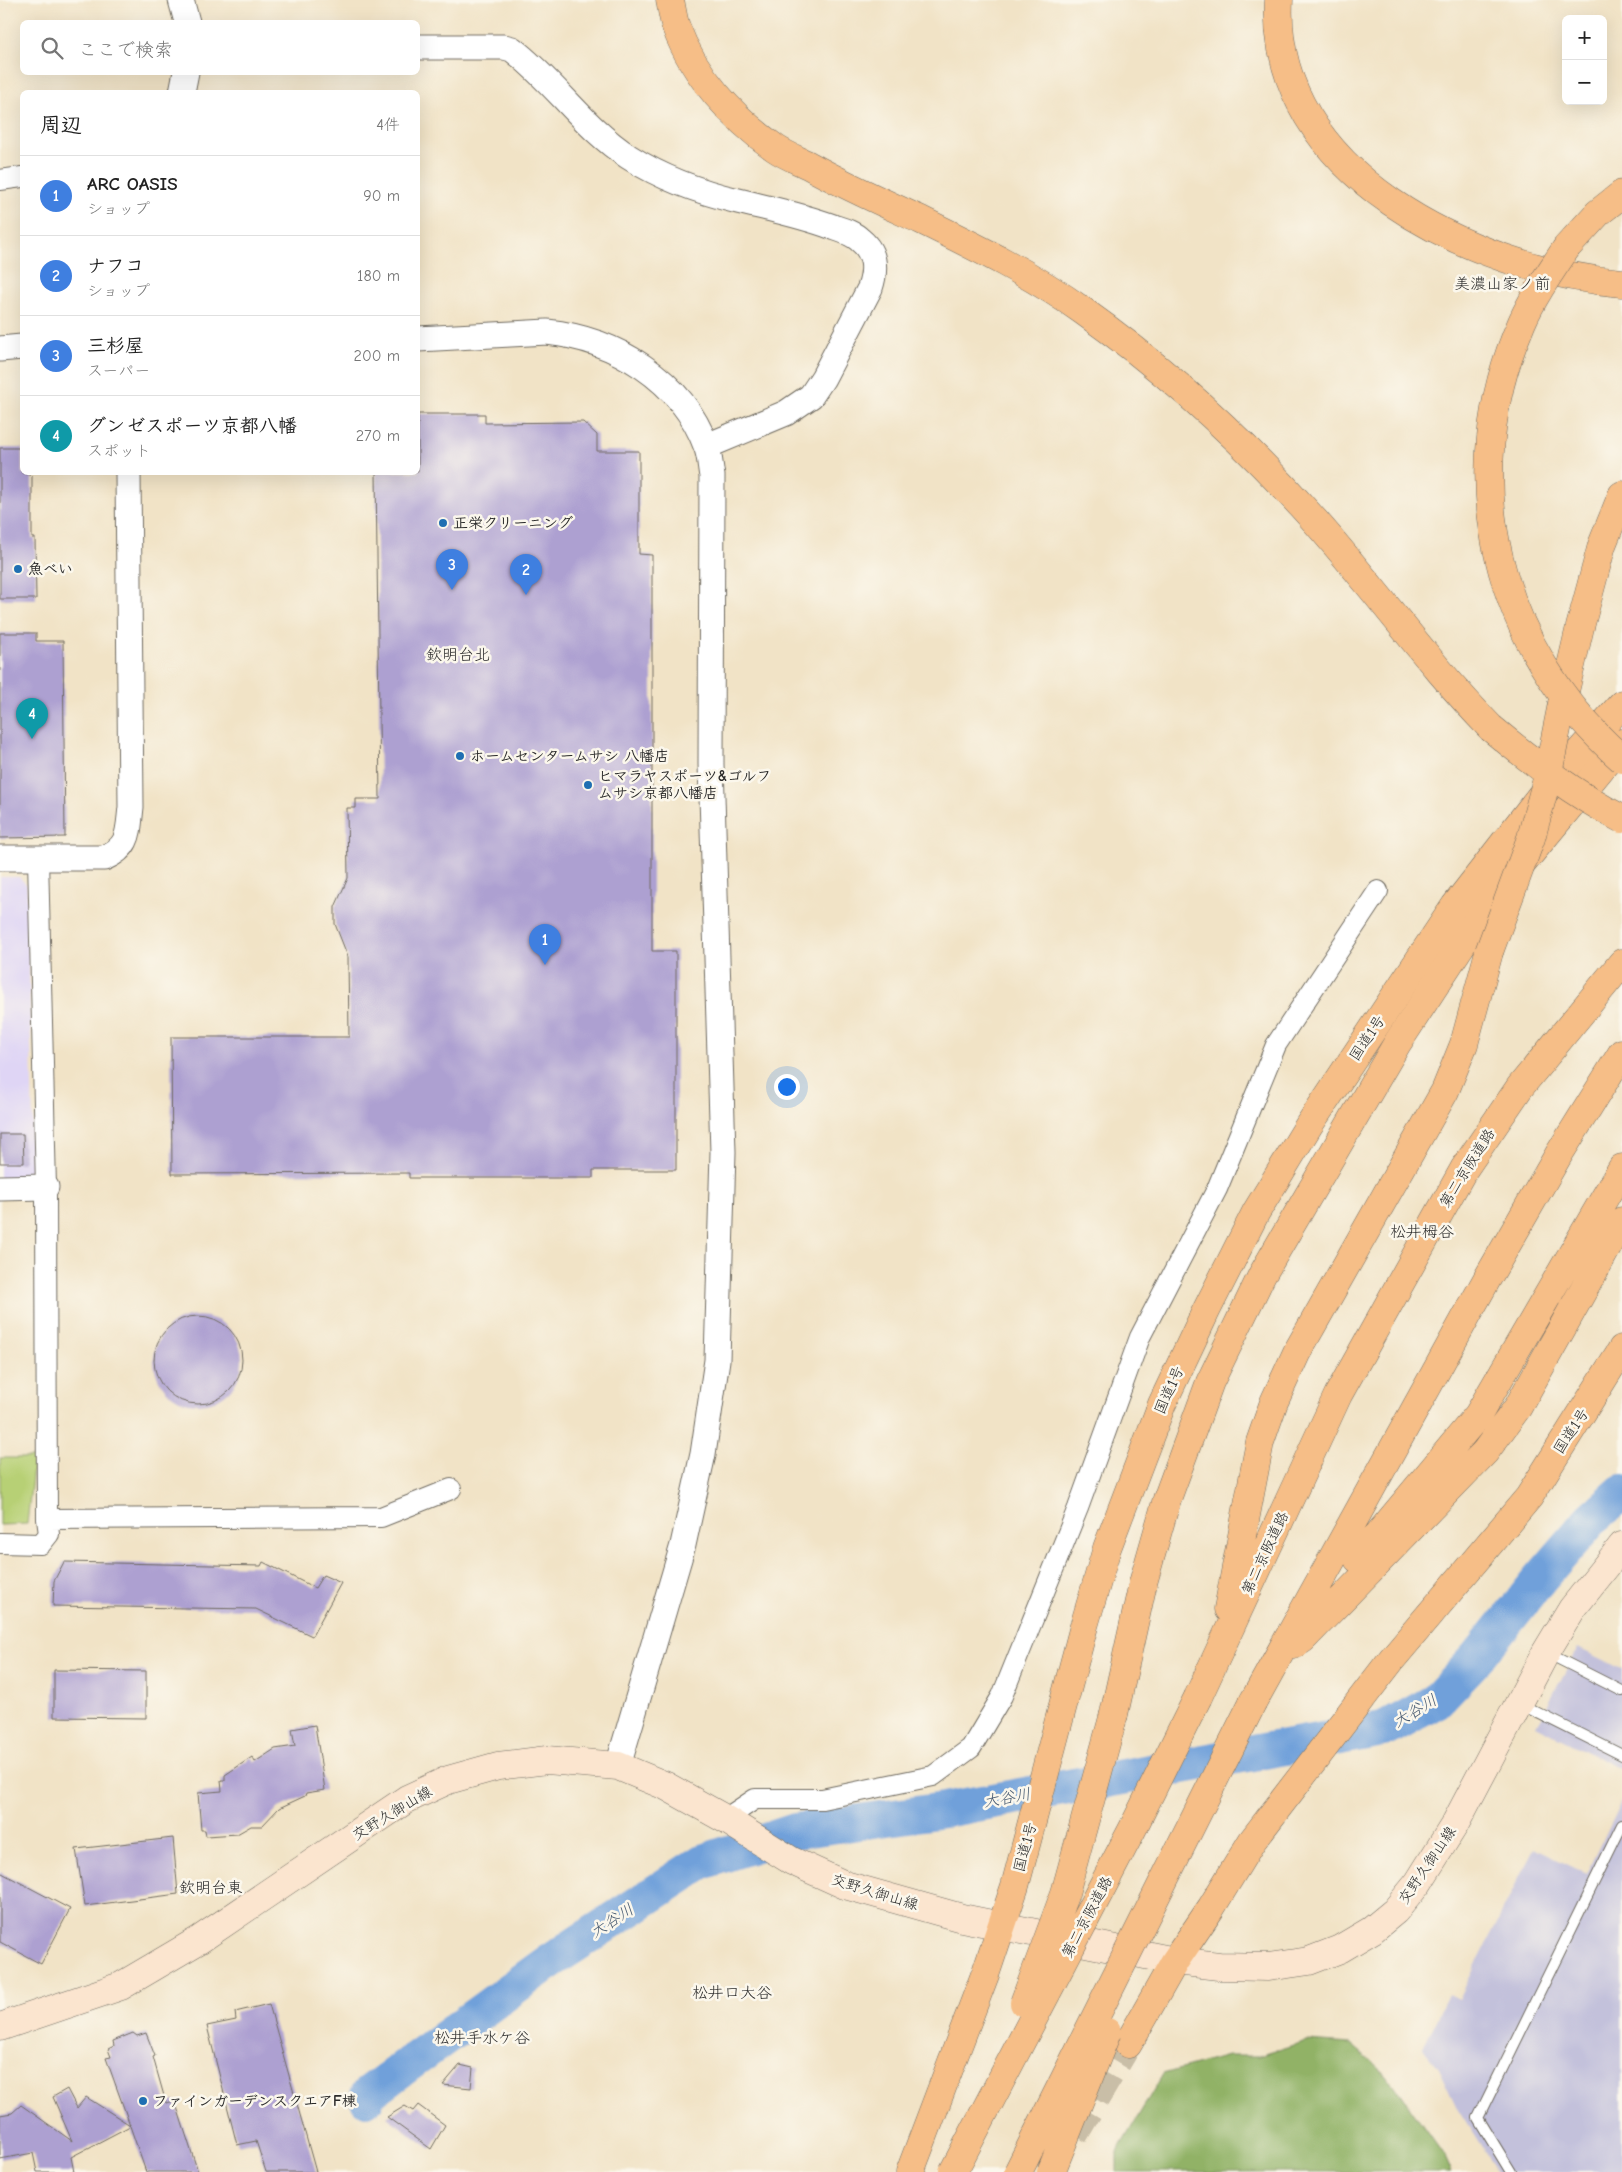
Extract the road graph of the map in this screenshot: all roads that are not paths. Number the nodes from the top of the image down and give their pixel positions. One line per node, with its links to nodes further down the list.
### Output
1 (181, 0): 4 (street)
2 (670, 0): 21 (highway, bridge)
3 (1279, 0): 11 (highway)
4 (186, 20)
5 (420, 46): 15 (street)
6 (185, 75): 7 (street)
7 (182, 90)
8 (20, 177): 9 (street)
9 (0, 180)
10 (1622, 194): 20 (highway, bridge)
11 (1622, 283)
12 (420, 339): 15 (street)
13 (20, 347): 14 (street)
14 (0, 349)
15 (707, 446): 43 (street)
16 (128, 475): 23 (street)
17 (1622, 495): 39 (highway, bridge)
18 (1622, 704): 47 (highway, 国道1号)
19 (1622, 743): 52 (highway, bridge)
20 (1622, 759)
21 (1622, 819)
22 (0, 858): 23 (street)
23 (38, 858): 28 (street)
24 (1378, 891): 44 (street)
25 (1622, 963): 39 (highway, 第二京阪道路)
26 (1622, 1054): 36 (highway)
27 (1622, 1168): 36 (highway)
28 (46, 1187): 29 (street); 33 (street)
29 (0, 1188)
30 (1622, 1221): 38 (highway)
31 (1622, 1349): 48 (highway, 国道1号)
32 (451, 1489): 33 (street)
33 (47, 1519): 34 (street)
34 (0, 1543)
35 (1622, 1546): 37 (main road, 交野久御山線)
36 (1302, 1614): 38 (highway)
37 (1546, 1652): 40 (lane); 41 (main road, 交野久御山線)
38 (1279, 1656): 46 (highway, bridge)
39 (1213, 1666): 53 (highway, 第二京阪道路, bridge)
40 (1622, 1691)
41 (1519, 1703): 42 (lane); 48 (main road, 交野久御山線)
42 (1622, 1755)
43 (618, 1766): 44 (main road, 交野久御山線); 49 (main road, 交野久御山線)
44 (733, 1823): 47 (main road, 交野久御山線)
45 (1622, 1825): 56 (lane)
46 (1176, 1859): 54 (highway, bridge); 55 (highway, bridge)
47 (1001, 1925): 48 (main road, 交野久御山線); 51 (highway, 国道1号)
48 (1175, 1961): 50 (highway, 国道1号)
49 (0, 2027)
50 (1128, 2044)
51 (910, 2172)
52 (945, 2172)
53 (953, 2172)
54 (1018, 2172)
55 (1052, 2172)
56 (1511, 2172)

